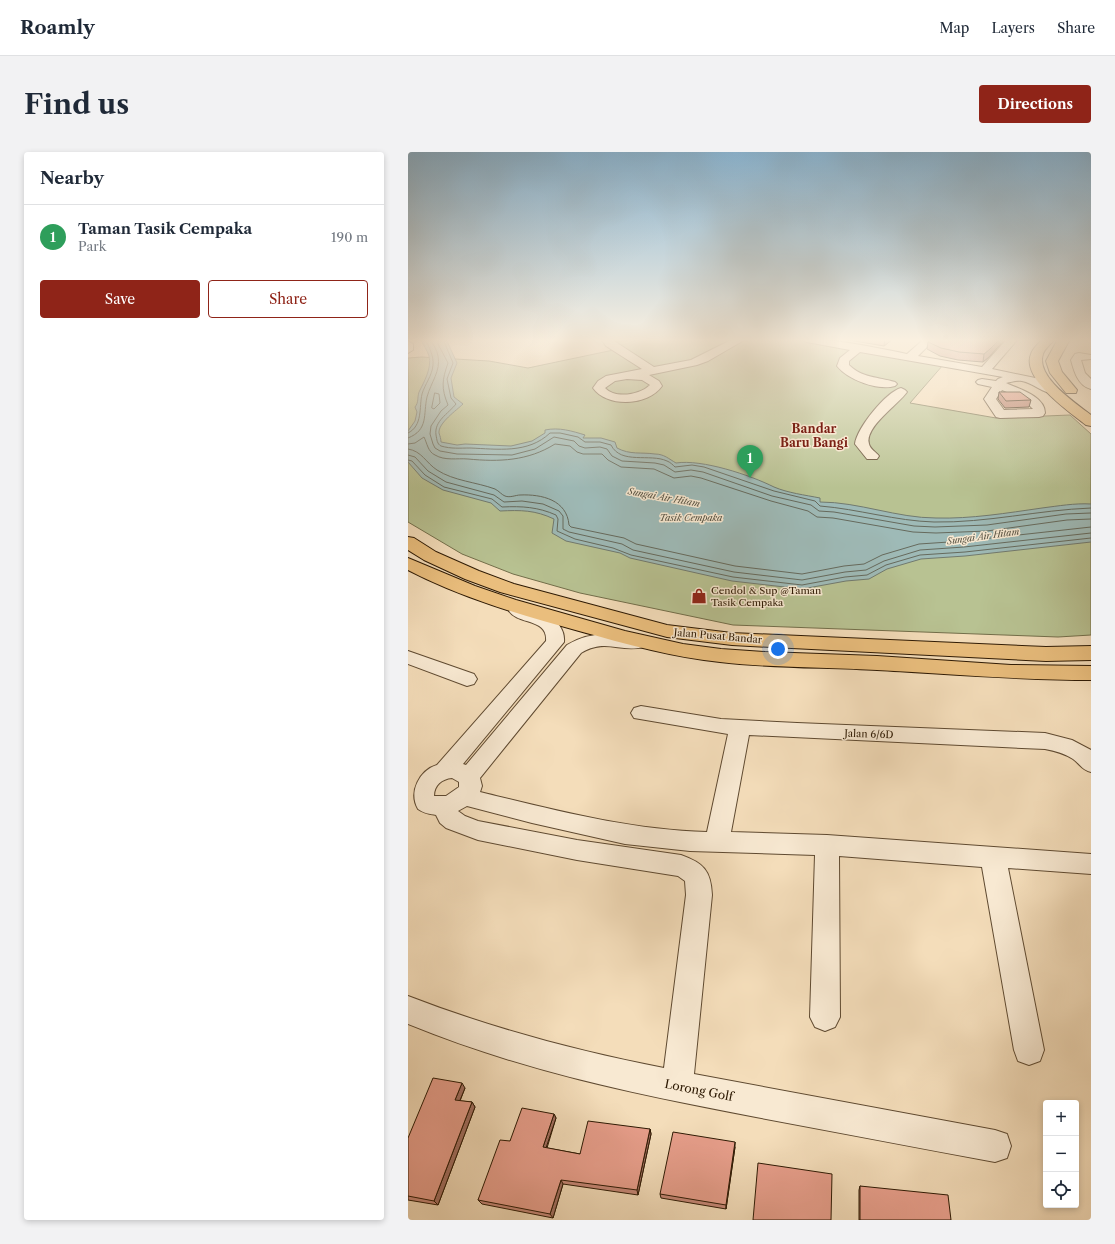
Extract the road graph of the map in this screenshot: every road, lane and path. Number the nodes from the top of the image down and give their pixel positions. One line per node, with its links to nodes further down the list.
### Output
1 (599, 389): 2 (street)
2 (653, 389)
3 (884, 389): 8 (street)
4 (997, 389): 4 (street)
5 (1049, 389): 7 (street)
6 (1070, 389): 10 (main road)
7 (1053, 391): 11 (main road)
8 (886, 392): 9 (street); 12 (street)
9 (901, 392)
10 (1091, 408)
11 (1091, 422)
12 (872, 456)
13 (408, 542): 17 (main road, Jalan Pusat Bandar)
14 (408, 563): 15 (main road, Jalan Pusat Bandar)
15 (492, 600): 16 (main road, Jalan Pusat Bandar); 24 (street)
16 (654, 645): 19 (main road, Jalan Pusat Bandar); 26 (street)
17 (1091, 653)
18 (408, 657): 20 (street)
19 (1085, 674)
20 (467, 679)
21 (641, 713): 22 (street, Jalan 6/6D)
22 (740, 728): 23 (street, Jalan 6/6D); 27 (street)
23 (1091, 764)
24 (445, 770): 25 (street); 26 (street)
25 (416, 782): 26 (street)
26 (460, 793): 27 (street); 34 (street)
27 (717, 841): 28 (street)
28 (827, 845): 29 (street); 32 (street)
29 (993, 857): 30 (street); 33 (street)
30 (1091, 864)
31 (408, 1010): 34 (street, Lorong Golf)
32 (825, 1017)
33 (1029, 1050)
34 (677, 1087): 35 (street, Lorong Golf)
35 (995, 1146)

